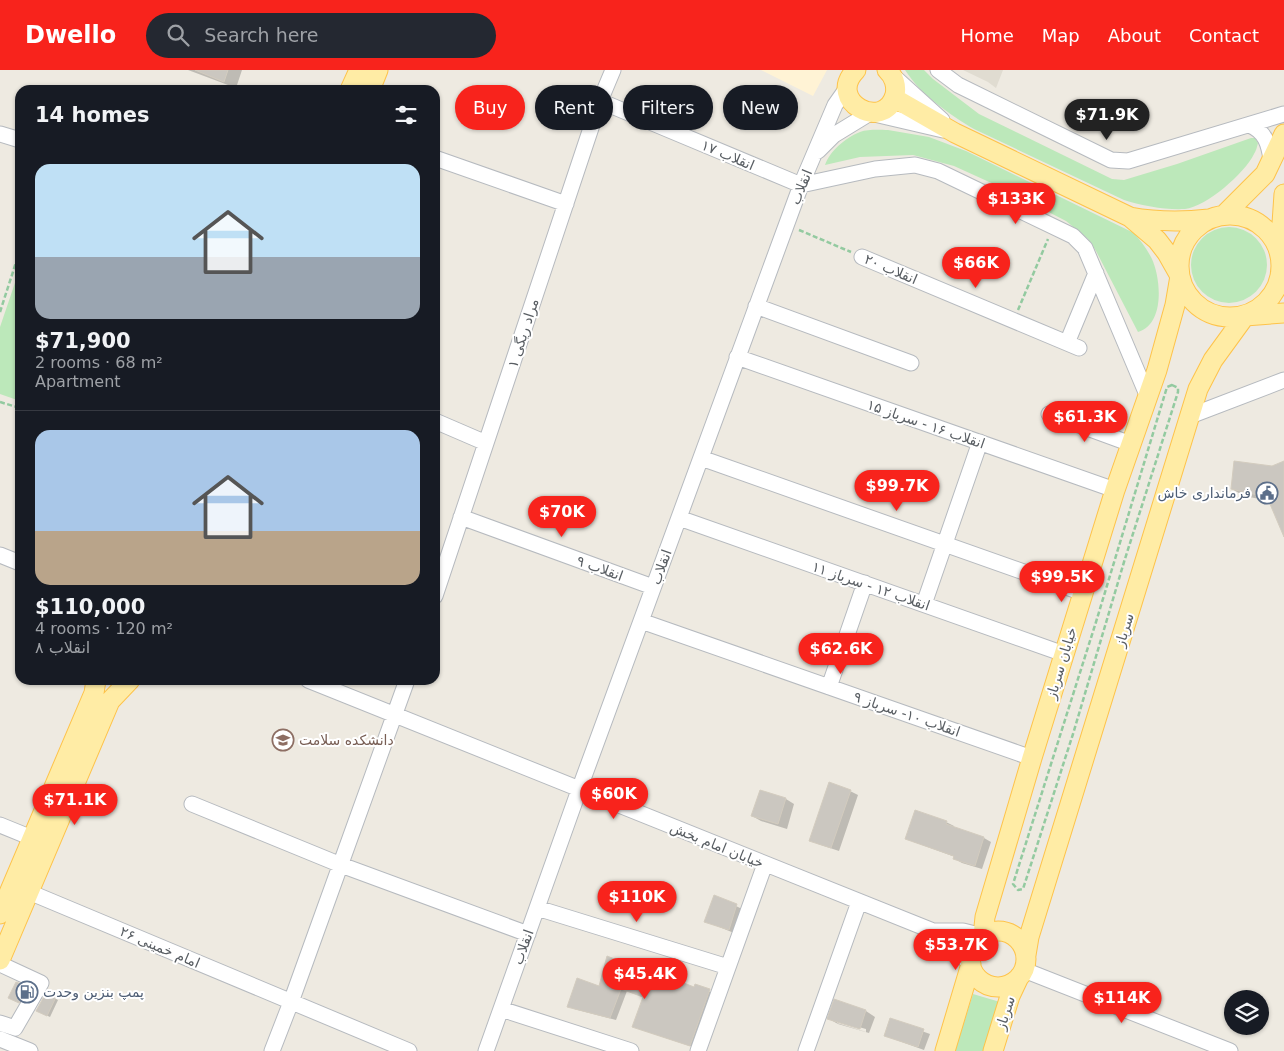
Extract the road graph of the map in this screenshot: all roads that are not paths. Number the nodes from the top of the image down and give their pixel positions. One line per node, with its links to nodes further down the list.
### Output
1 (359, 70): 7 (main road)
2 (378, 70): 8 (main road)
3 (612, 70): 9 (street, مراد ریگی ۱)
4 (938, 70): 14 (street)
5 (889, 71): 10 (main road); 16 (street)
6 (847, 76): 12 (main road); 20 (street, انقلاب)
7 (352, 85)
8 (372, 85)
9 (606, 85)
10 (894, 98): 12 (main road); 16 (main road)
11 (613, 106): 23 (street, انقلاب ۱۷)
12 (870, 113): 16 (street); 20 (street)
13 (1284, 114): 14 (street)
14 (1249, 125): 22 (street)
15 (590, 130): 25 (street, مراد ریگی ۱)
16 (956, 133): 26 (main road)
17 (0, 134): 19 (street)
18 (1284, 134): 22 (main road)
19 (15, 138)
20 (814, 155): 23 (street, انقلاب)
21 (440, 160): 25 (street)
22 (1271, 160): 27 (main road)
23 (801, 185): 30 (street); 32 (street, انقلاب)
24 (1284, 194): 28 (main road)
25 (566, 204): 43 (street, مراد ریگی ۱)
26 (1130, 217): 27 (main road); 31 (main road)
27 (1216, 217): 28 (main road); 31 (main road)
28 (1282, 255): 34 (main road)
29 (862, 257): 30 (street, انقلاب ۲۰)
30 (1096, 273): 38 (street)
31 (1180, 276): 34 (main road); 38 (main road, خیابان سرباز)
32 (756, 306): 35 (street, انقلاب); 36 (street)
33 (1284, 313): 34 (main road)
34 (1246, 316): 40 (main road, سرباز)
35 (738, 357): 42 (street, انقلاب ۱۶ - سرباز ۱۵); 45 (street, انقلاب)
36 (911, 363)
37 (1284, 380): 40 (street)
38 (1148, 397): 44 (main road, خیابان سرباز)
39 (1049, 414): 44 (street)
40 (1190, 416): 83 (main road, سرباز)
41 (440, 424): 43 (street)
42 (980, 442): 46 (street, انقلاب ۱۶ - سرباز ۱۵); 49 (street)
43 (486, 443): 47 (street, مراد ریگی ۱)
44 (1131, 444): 46 (main road, خیابان سرباز)
45 (700, 458): 48 (street, انقلاب); 49 (street)
46 (1115, 490): 55 (main road, خیابان سرباز)
47 (461, 518): 52 (street, مراد ریگی ۱); 54 (street, انقلاب ۹)
48 (679, 518): 53 (street, انقلاب ۱۲ - سرباز ۱۱); 54 (street, انقلاب)
49 (944, 544): 55 (street); 56 (street)
50 (0, 555): 51 (street)
51 (15, 561)
52 (440, 581)
53 (865, 583): 56 (street, انقلاب ۱۲ - سرباز ۱۱); 63 (street)
54 (653, 587): 57 (street, انقلاب)
55 (1083, 593): 58 (main road, خیابان سرباز)
56 (924, 604): 58 (street, انقلاب ۱۲ - سرباز ۱۱)
57 (641, 620): 63 (street, انقلاب ۱۰- سرباز ۹); 66 (street, انقلاب)
58 (1064, 654): 65 (main road, خیابان سرباز)
59 (95, 685): 69 (main road)
60 (125, 685): 72 (main road)
61 (320, 685): 64 (street, خیابان امام بخش)
62 (405, 685): 64 (street)
63 (829, 687): 65 (street, انقلاب ۱۰- سرباز ۹)
64 (395, 715): 66 (street, خیابان امام بخش); 71 (street)
65 (1032, 758): 78 (main road, خیابان سرباز)
66 (579, 790): 70 (street, خیابان امام بخش); 74 (street, انقلاب)
67 (192, 804): 71 (street)
68 (0, 824): 69 (street)
69 (32, 838): 75 (main road)
70 (765, 864): 73 (street, خیابان امام بخش); 82 (street)
71 (341, 865): 77 (street); 84 (street)
72 (29, 892): 79 (main road); 84 (street, امام خمینی ۲۶)
73 (859, 902): 76 (street, خیابان امام بخش); 94 (street)
74 (537, 908): 77 (street, انقلاب); 82 (street)
75 (0, 914)
76 (933, 931): 78 (street); 81 (street)
77 (528, 934): 85 (street, انقلاب)
78 (983, 936): 81 (main road); 83 (main road)
79 (0, 960)
80 (0, 964): 86 (street)
81 (971, 964): 83 (main road); 95 (main road)
82 (728, 967): 93 (street)
83 (1023, 967): 96 (main road, سرباز); 97 (street)
84 (292, 1002): 89 (street); 90 (street, امام خمینی ۲۶)
85 (501, 1009): 91 (street, انقلاب); 92 (street)
86 (0, 1023)
87 (0, 1038): 88 (street)
88 (30, 1051)
89 (272, 1051)
90 (409, 1051)
91 (486, 1051)
92 (631, 1051)
93 (698, 1051)
94 (806, 1051)
95 (945, 1051)
96 (993, 1051)
97 (1230, 1051)

